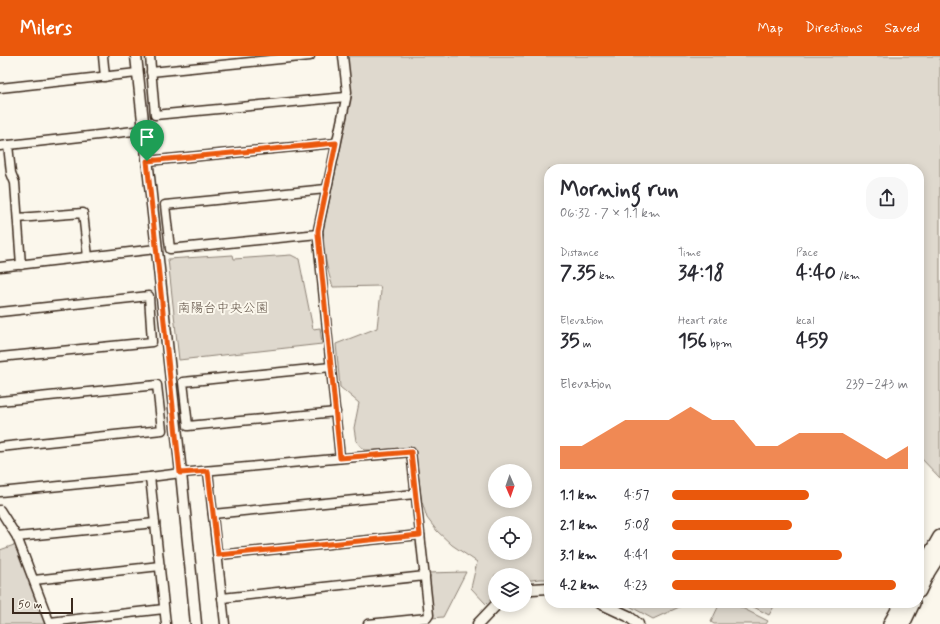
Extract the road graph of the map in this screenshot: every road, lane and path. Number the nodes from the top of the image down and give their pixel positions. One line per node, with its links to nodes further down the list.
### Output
1 (103, 56): 8 (street)
2 (136, 56): 6 (street)
3 (150, 56): 7 (street)
4 (310, 56): 7 (street)
5 (343, 56): 10 (street)
6 (138, 72): 8 (street); 11 (street)
7 (151, 72): 10 (street)
8 (105, 77): 9 (street)
9 (0, 88)
10 (346, 97): 12 (street)
11 (143, 130): 13 (street); 14 (street)
12 (336, 143): 14 (street); 15 (street)
13 (4, 145): 16 (street)
14 (147, 161): 18 (street)
15 (326, 189): 17 (street); 17 (street)
16 (18, 218): 19 (street); 20 (street)
17 (318, 234): 24 (street)
18 (156, 249): 19 (street); 30 (street)
19 (88, 257): 20 (street)
20 (21, 265): 21 (street)
21 (0, 267)
22 (0, 312): 23 (street)
23 (0, 358)
24 (331, 367): 26 (street); 26 (street)
25 (0, 401): 27 (street)
26 (336, 412): 28 (street)
27 (0, 447)
28 (340, 458): 29 (street); 33 (street)
29 (208, 471): 30 (street); 35 (street)
30 (180, 473): 31 (street); 57 (street)
31 (150, 477): 32 (street); 36 (street)
32 (0, 492)
33 (415, 494): 35 (street); 37 (street)
34 (0, 510): 38 (street)
35 (213, 514): 41 (street)
36 (155, 523): 38 (street); 43 (street)
37 (420, 535): 41 (street); 44 (street)
38 (17, 537): 45 (street)
39 (940, 538): 42 (main road)
40 (940, 553): 46 (main road)
41 (218, 555): 49 (street)
42 (924, 565)
43 (160, 566): 45 (street); 53 (street)
44 (425, 576): 49 (street); 59 (street)
45 (34, 580): 55 (street)
46 (924, 580)
47 (544, 588): 48 (street)
48 (532, 589)
49 (222, 598): 58 (street)
50 (611, 608): 61 (street)
51 (899, 608): 62 (main road)
52 (911, 608): 63 (main road)
53 (164, 609): 55 (street); 56 (street)
54 (489, 612): 60 (street)
55 (50, 623)
56 (166, 624)
57 (196, 624)
58 (225, 624)
59 (368, 624)
60 (478, 624)
61 (638, 624)
62 (890, 624)
63 (903, 624)

